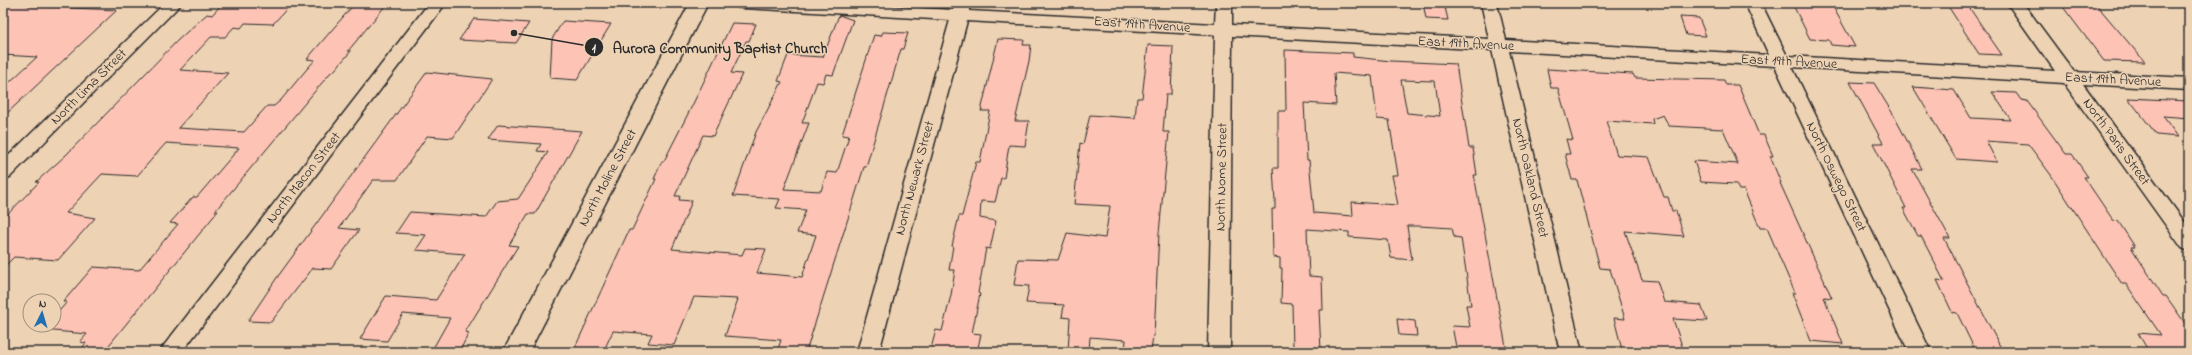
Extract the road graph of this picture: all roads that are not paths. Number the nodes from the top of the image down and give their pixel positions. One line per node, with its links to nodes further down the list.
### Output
1 (174, 3): 15 (street, North Lima Street)
2 (438, 3): 17 (street, North Macon Street)
3 (699, 3): 18 (street, North Moline Street)
4 (743, 3): 9 (street, East 19th Avenue)
5 (1224, 3): 10 (street, North Nome Street)
6 (1489, 3): 11 (street, North Oakland Street)
7 (1753, 3): 12 (street, North Oswego Street)
8 (2015, 3): 13 (street, North Paris Street)
9 (961, 9): 10 (street, East 19th Avenue); 19 (street, North Newark Street)
10 (1224, 30): 11 (street, East 19th Avenue); 20 (street, North Nome Street)
11 (1499, 46): 12 (street, East 19th Avenue); 21 (street, North Oakland Street)
12 (1781, 61): 13 (street, East 19th Avenue); 22 (street, North Oswego Street)
13 (2068, 77): 14 (street, East 19th Avenue); 16 (street, North Paris Street)
14 (2189, 84)
15 (3, 172)
16 (2189, 243)
17 (170, 352)
18 (516, 352)
19 (868, 352)
20 (1219, 352)
21 (1571, 352)
22 (1920, 352)

